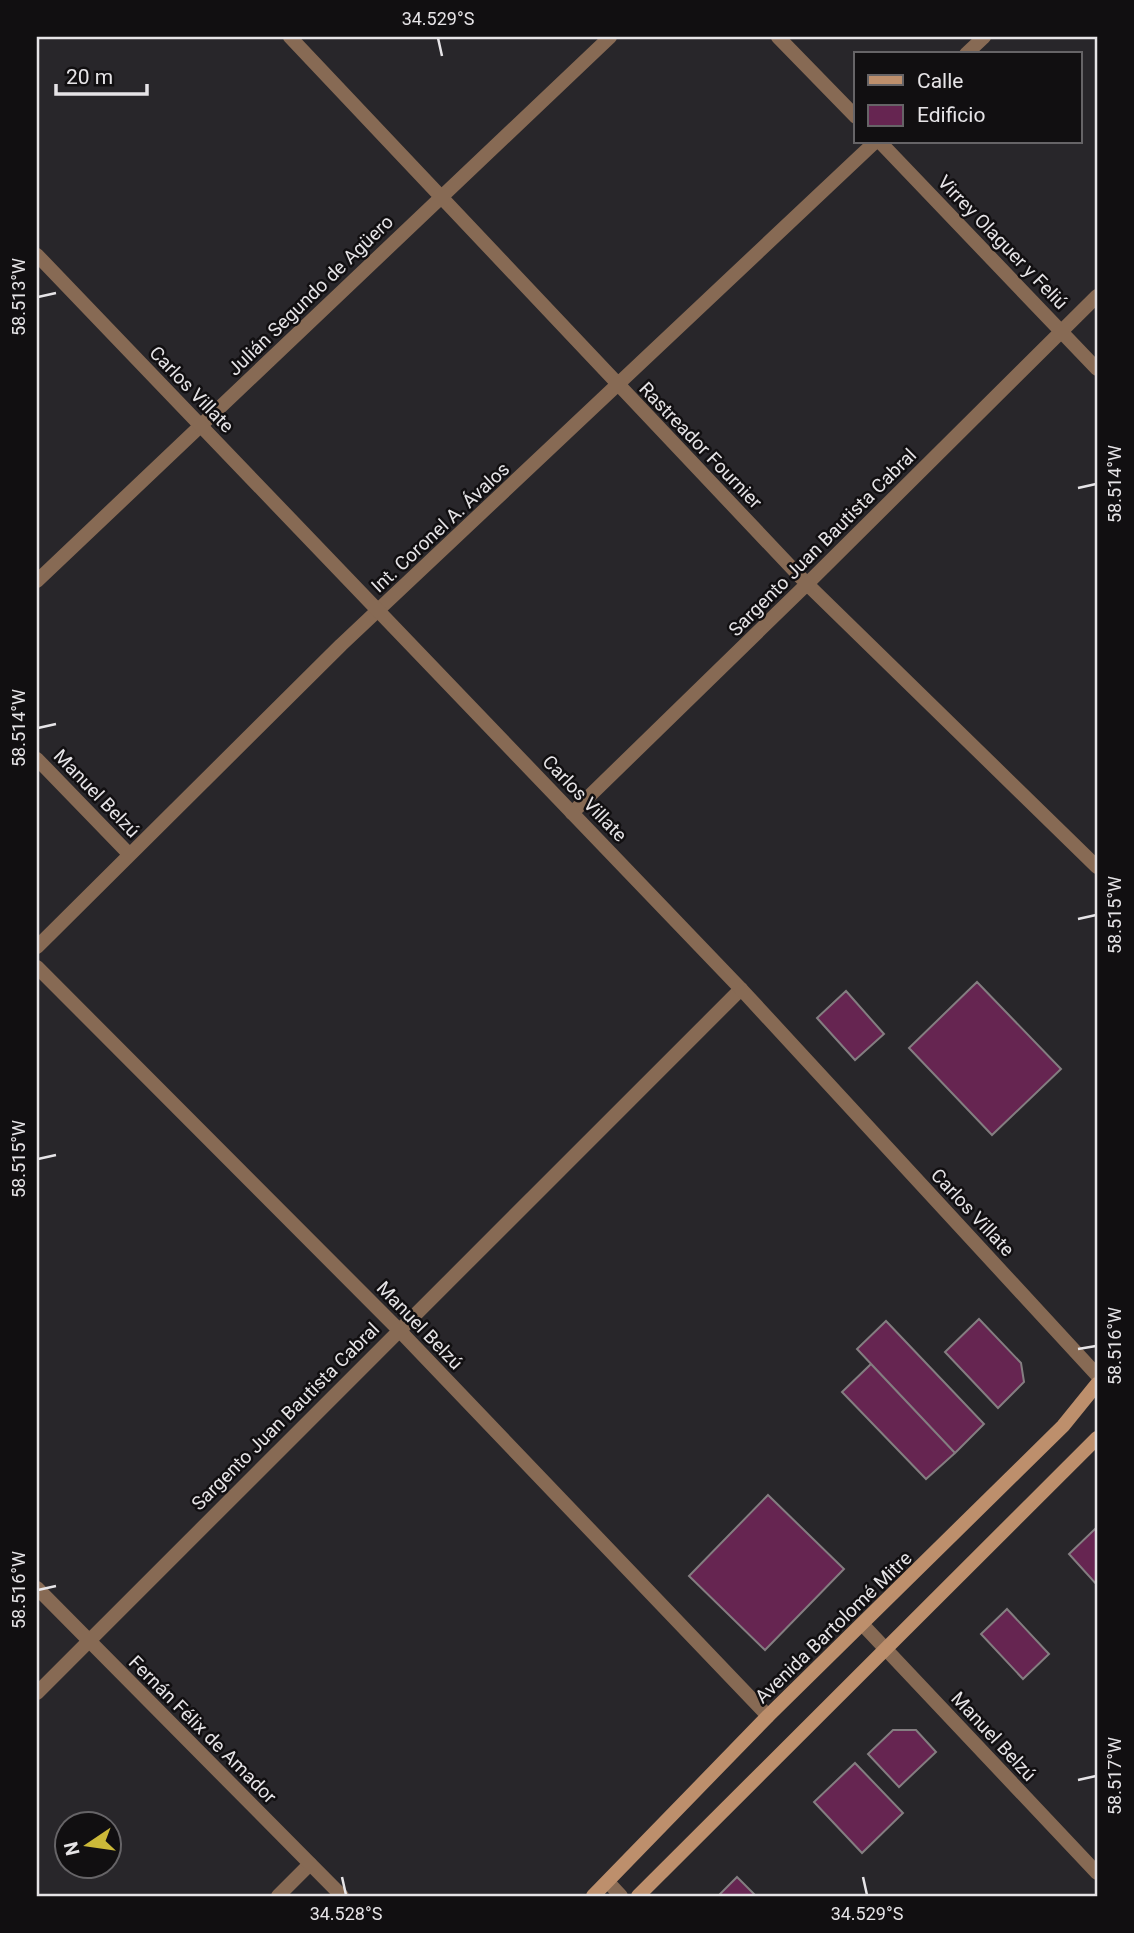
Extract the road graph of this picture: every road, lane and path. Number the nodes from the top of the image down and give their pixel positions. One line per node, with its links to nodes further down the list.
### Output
1 (290, 37): 9 (street, Rastreador Fournier)
2 (610, 37): 9 (street, Julián Segundo de Agüero)
3 (778, 37): 6 (street)
4 (984, 37): 5 (street)
5 (968, 52)
6 (854, 115)
7 (876, 144): 14 (street, Int. Coronel A. Ávalos)
8 (880, 144): 12 (street, Virrey Olaguer y Feliú)
9 (440, 198): 14 (street, Rastreador Fournier); 15 (street, Julián Segundo de Agüero)
10 (37, 255): 15 (street, Carlos Villate)
11 (1097, 296): 12 (street, Sargento Juan Bautista Cabral)
12 (1061, 330): 13 (street, Virrey Olaguer y Feliú); 17 (street, Sargento Juan Bautista Cabral)
13 (1097, 369)
14 (618, 386): 17 (street, Rastreador Fournier); 18 (street, Int. Coronel A. Ávalos)
15 (200, 425): 16 (street, Julián Segundo de Agüero); 18 (street, Carlos Villate)
16 (37, 581)
17 (807, 584): 20 (street, Sargento Juan Bautista Cabral); 22 (street, Rastreador Fournier)
18 (378, 611): 20 (street, Carlos Villate); 21 (street, Int. Coronel A. Ávalos)
19 (37, 759): 21 (street, Manuel Belzú)
20 (572, 813): 25 (street, Carlos Villate)
21 (129, 855): 23 (street, Int. Coronel A. Ávalos)
22 (1097, 867)
23 (37, 947)
24 (37, 967): 26 (street, Manuel Belzú)
25 (741, 989): 26 (street, Sargento Juan Bautista Cabral); 27 (street, Carlos Villate)
26 (398, 1329): 32 (street, Sargento Juan Bautista Cabral); 35 (street, Manuel Belzú)
27 (1097, 1375)
28 (1097, 1384): 31 (main road, Avenida Bartolomé Mitre)
29 (1097, 1438): 33 (main road)
30 (37, 1588): 32 (street, Fernán Félix de Amador)
31 (863, 1625): 33 (street, Manuel Belzú); 35 (main road, Avenida Bartolomé Mitre)
32 (89, 1640): 34 (street, Sargento Juan Bautista Cabral); 36 (street, Fernán Félix de Amador)
33 (885, 1648): 37 (street, Manuel Belzú); 43 (main road)
34 (37, 1692)
35 (768, 1716): 38 (main road, Avenida Bartolomé Mitre)
36 (310, 1864): 39 (street); 40 (street, Fernán Félix de Amador)
37 (1097, 1873)
38 (608, 1882): 41 (main road, Avenida Bartolomé Mitre); 42 (street)
39 (278, 1896)
40 (342, 1896)
41 (593, 1896)
42 (621, 1896)
43 (638, 1896)

